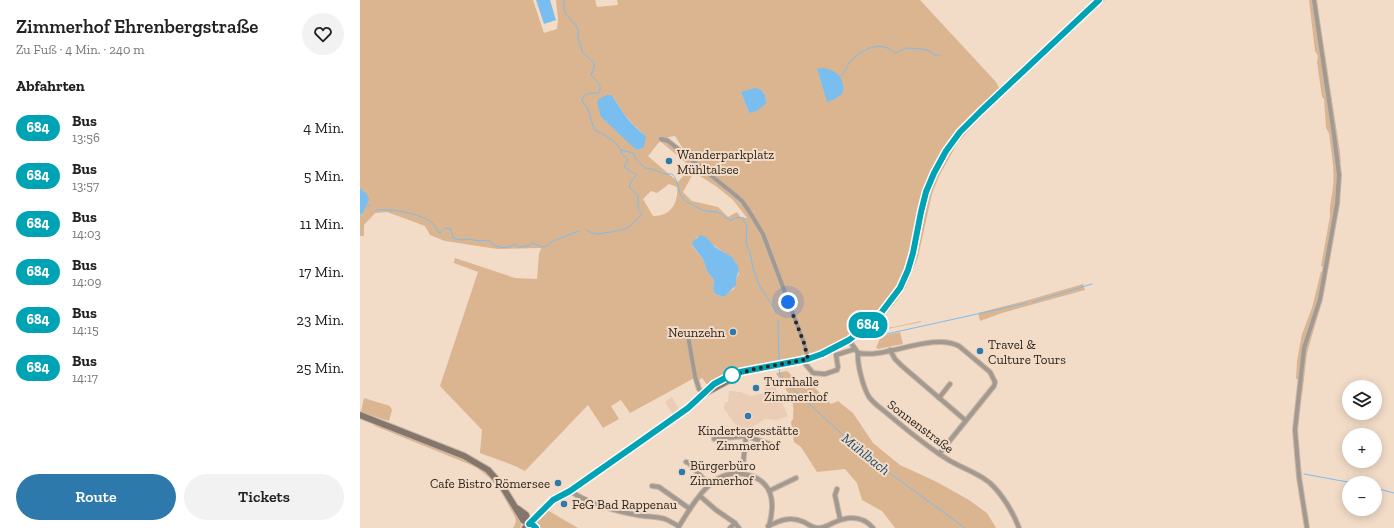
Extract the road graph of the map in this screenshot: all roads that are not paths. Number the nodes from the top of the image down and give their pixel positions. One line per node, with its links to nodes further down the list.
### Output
1 (1099, 0): 5 (street)
2 (1314, 0): 41 (street)
3 (661, 139): 9 (street)
4 (688, 336): 11 (street)
5 (849, 340): 6 (street, Sonnenstraße); 9 (street)
6 (855, 349): 8 (street, Sonnenstraße); 9 (street)
7 (890, 350): 8 (street); 12 (street); 14 (street)
8 (858, 353): 18 (street, Sonnenstraße)
9 (805, 360): 11 (street)
10 (950, 384): 12 (street)
11 (704, 394): 25 (street)
12 (939, 398): 14 (street)
13 (360, 415): 33 (street)
14 (965, 420): 18 (street)
15 (746, 436): 16 (street); 17 (street); 20 (street)
16 (714, 439)
17 (773, 445)
18 (939, 454): 40 (street, Sonnenstraße)
19 (686, 462): 22 (street)
20 (742, 474): 22 (street); 26 (street)
21 (796, 478): 26 (street)
22 (709, 485): 27 (street)
23 (652, 486): 28 (street)
24 (837, 489): 31 (street)
25 (570, 491): 33 (street); 34 (street)
26 (769, 491): 29 (street)
27 (700, 496): 28 (street); 32 (street)
28 (690, 509): 34 (street)
29 (772, 514): 30 (street); 35 (street)
30 (782, 519): 31 (street); 35 (street)
31 (840, 520): 39 (street)
32 (735, 523): 37 (street); 38 (street)
33 (528, 527): 36 (street)
34 (678, 527)
35 (768, 527)
36 (536, 528)
37 (730, 528)
38 (739, 528)
39 (873, 528)
40 (1019, 528)
41 (1307, 528)

